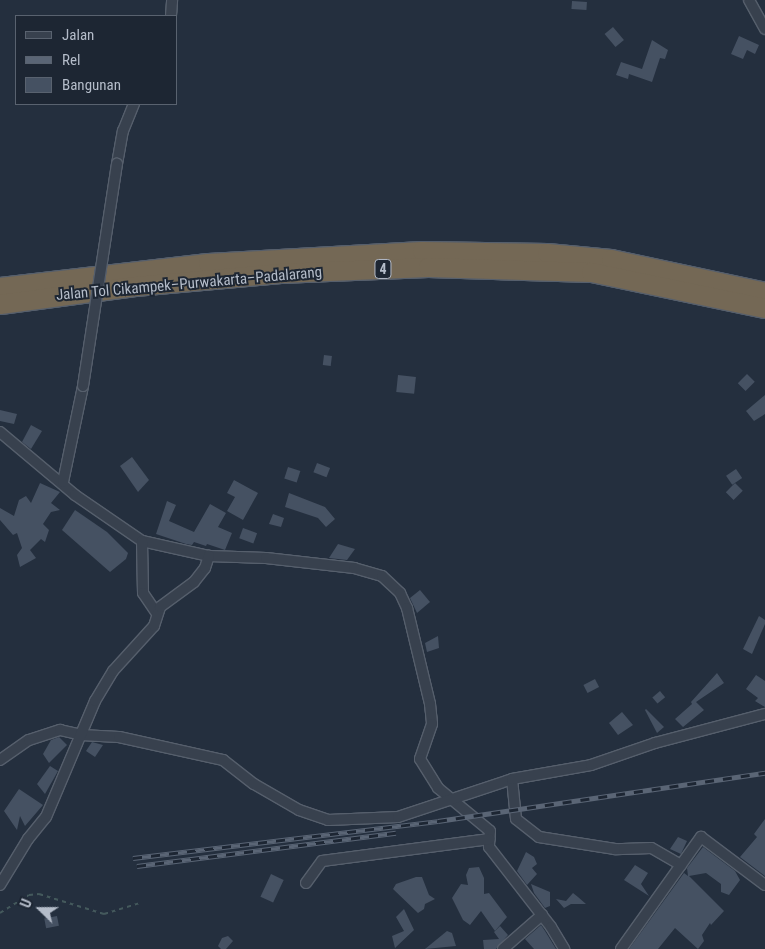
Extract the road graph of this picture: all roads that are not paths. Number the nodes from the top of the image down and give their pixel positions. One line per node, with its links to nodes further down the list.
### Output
1 (172, 0): 3 (street)
2 (749, 0): 4 (street)
3 (170, 15)
4 (765, 29)
5 (134, 105): 11 (street, bridge)
6 (0, 287): 7 (highway, Jalan Tol Cikampek–Purwakarta–Padalarang / 4)
7 (765, 292)
8 (0, 304): 9 (highway, Jalan Tol Cikampek–Purwakarta–Padalarang / 4)
9 (765, 308)
10 (0, 432): 11 (street)
11 (63, 482): 12 (street)
12 (142, 541): 13 (street); 14 (street)
13 (209, 556): 14 (street); 19 (street)
14 (156, 612): 16 (street)
15 (765, 714): 18 (street)
16 (81, 735): 17 (street); 19 (street); 23 (street)
17 (0, 760)
18 (512, 779): 19 (street); 21 (street)
19 (454, 801): 20 (street)
20 (490, 839): 22 (street); 25 (street)
21 (681, 865): 24 (street); 28 (street)
22 (306, 883)
23 (0, 885)
24 (765, 885)
25 (542, 915): 26 (street); 27 (street)
26 (503, 949)
27 (564, 949)
28 (621, 949)

